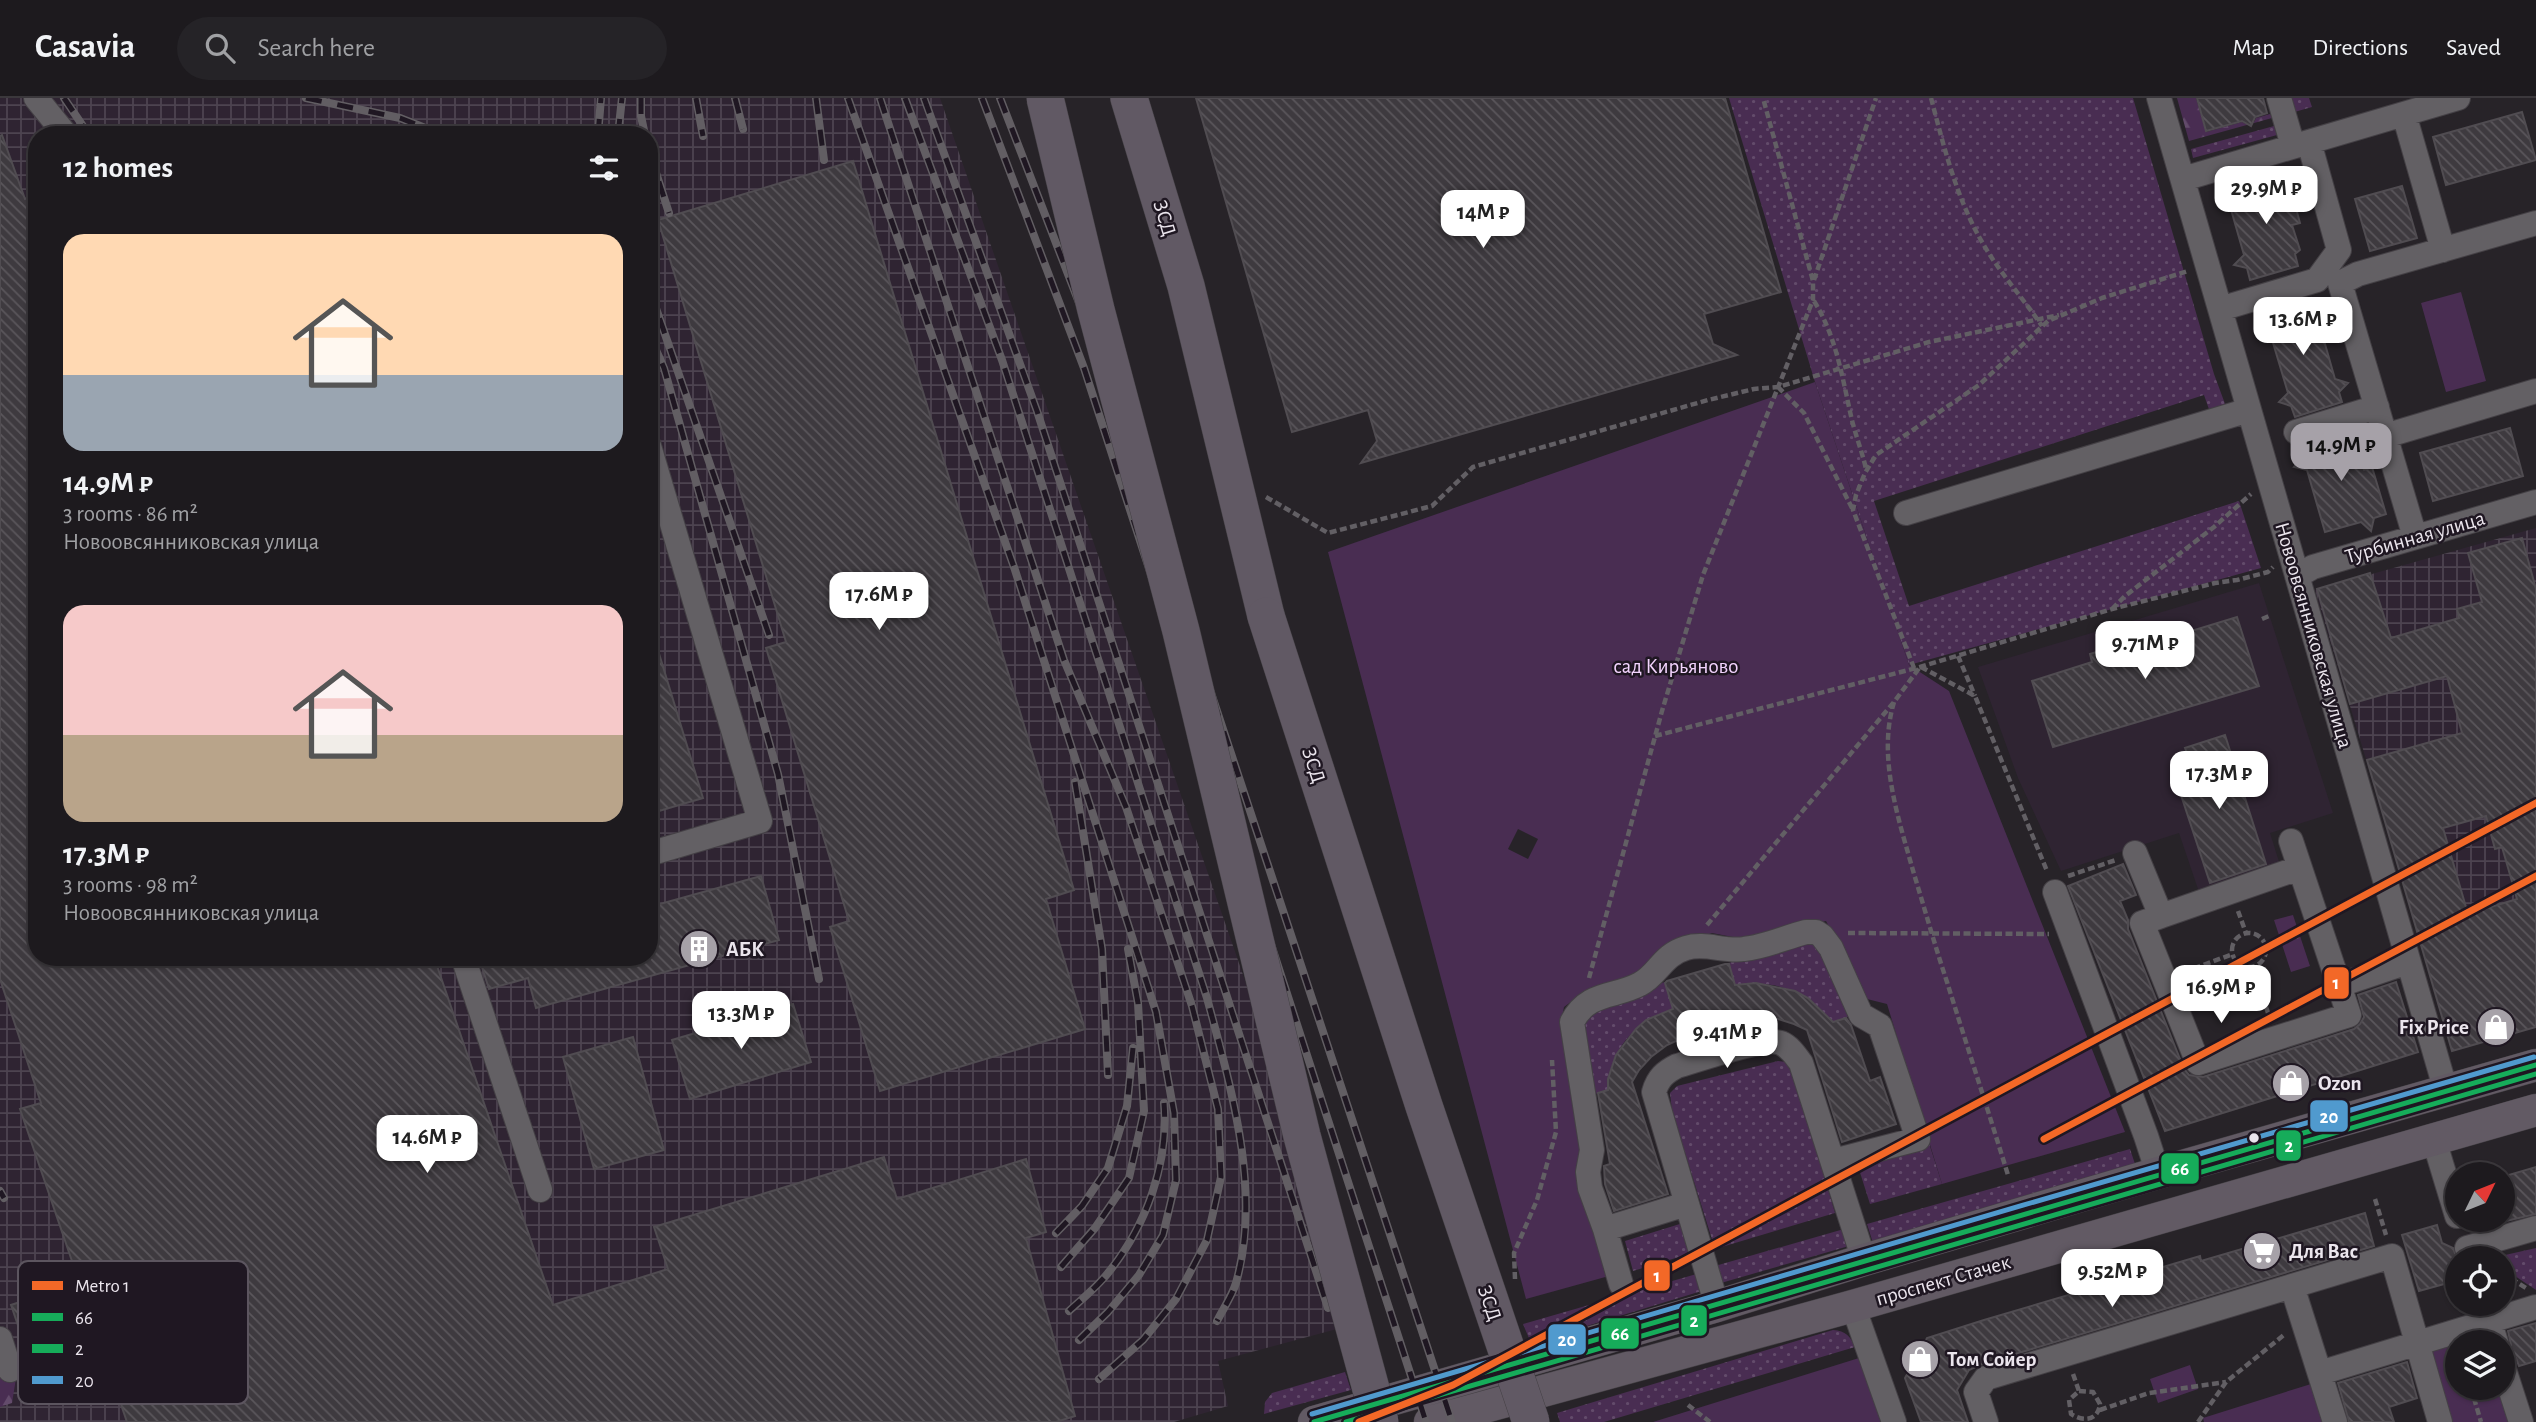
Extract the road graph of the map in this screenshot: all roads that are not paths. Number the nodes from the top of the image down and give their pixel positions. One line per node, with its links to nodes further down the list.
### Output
1 (36, 98): 8 (street)
2 (1045, 98): 58 (highway, bridge)
3 (1129, 98): 60 (highway, ЗСД, bridge)
4 (2159, 98): 10 (street, Новоовсянниковская улица)
5 (2279, 98): 9 (street)
6 (2450, 99): 7 (street)
7 (2404, 114): 9 (street); 12 (street)
8 (59, 126)
9 (2301, 144): 10 (street); 13 (street)
10 (2182, 179): 13 (street, Новоовсянниковская улица)
11 (2536, 223): 12 (street)
12 (2443, 250): 15 (street)
13 (2220, 309): 16 (street, Новоовсянниковская улица)
14 (2536, 391): 18 (street)
15 (2377, 407): 17 (street); 18 (street)
16 (2249, 410): 21 (street); 23 (street, Новоовсянниковская улица)
17 (2296, 432)
18 (2385, 436): 22 (street)
19 (658, 476): 25 (street)
20 (2536, 502): 22 (street, Турбинная улица)
21 (1906, 513)
22 (2415, 537): 23 (street, Турбинная улица)
23 (2287, 570): 30 (street, Новоовсянниковская улица)
24 (2291, 841): 27 (street)
25 (658, 851)
26 (2135, 853): 29 (street)
27 (2299, 868): 29 (street); 32 (street)
28 (2055, 892): 38 (street)
29 (2161, 916): 32 (street)
30 (2408, 962): 32 (street); 34 (street, Новоовсянниковская улица)
31 (466, 966): 40 (street)
32 (2340, 985)
33 (2536, 1065): 34 (main road, проспект Стачек)
34 (2445, 1091): 38 (main road, проспект Стачек)
35 (2536, 1110): 36 (main road, проспект Стачек)
36 (2434, 1140): 39 (street); 49 (main road, проспект Стачек)
37 (1833, 1161): 41 (street); 43 (street); 45 (street)
38 (2158, 1173): 45 (main road, проспект Стачек)
39 (2445, 1176)
40 (540, 1189)
41 (1686, 1204): 43 (street); 48 (street)
42 (2536, 1228): 44 (street)
43 (1605, 1229): 46 (street)
44 (2487, 1246)
45 (1864, 1260): 48 (main road, проспект Стачек)
46 (1621, 1284)
47 (2292, 1286): 53 (street); 55 (street); 62 (street)
48 (1717, 1306): 57 (main road, проспект Стачек)
49 (1853, 1306): 59 (main road, проспект Стачек); 61 (street)
50 (2536, 1307): 51 (street)
51 (2490, 1322): 53 (street)
52 (0, 1339): 54 (street)
53 (2417, 1342): 55 (street); 64 (street)
54 (10, 1370)
55 (2320, 1374): 63 (street)
56 (2514, 1400): 65 (street)
57 (1314, 1422)
58 (1380, 1422)
59 (1430, 1422)
60 (1531, 1422)
61 (1894, 1422)
62 (1986, 1422)
63 (2335, 1422)
64 (2440, 1422)
65 (2521, 1422)

